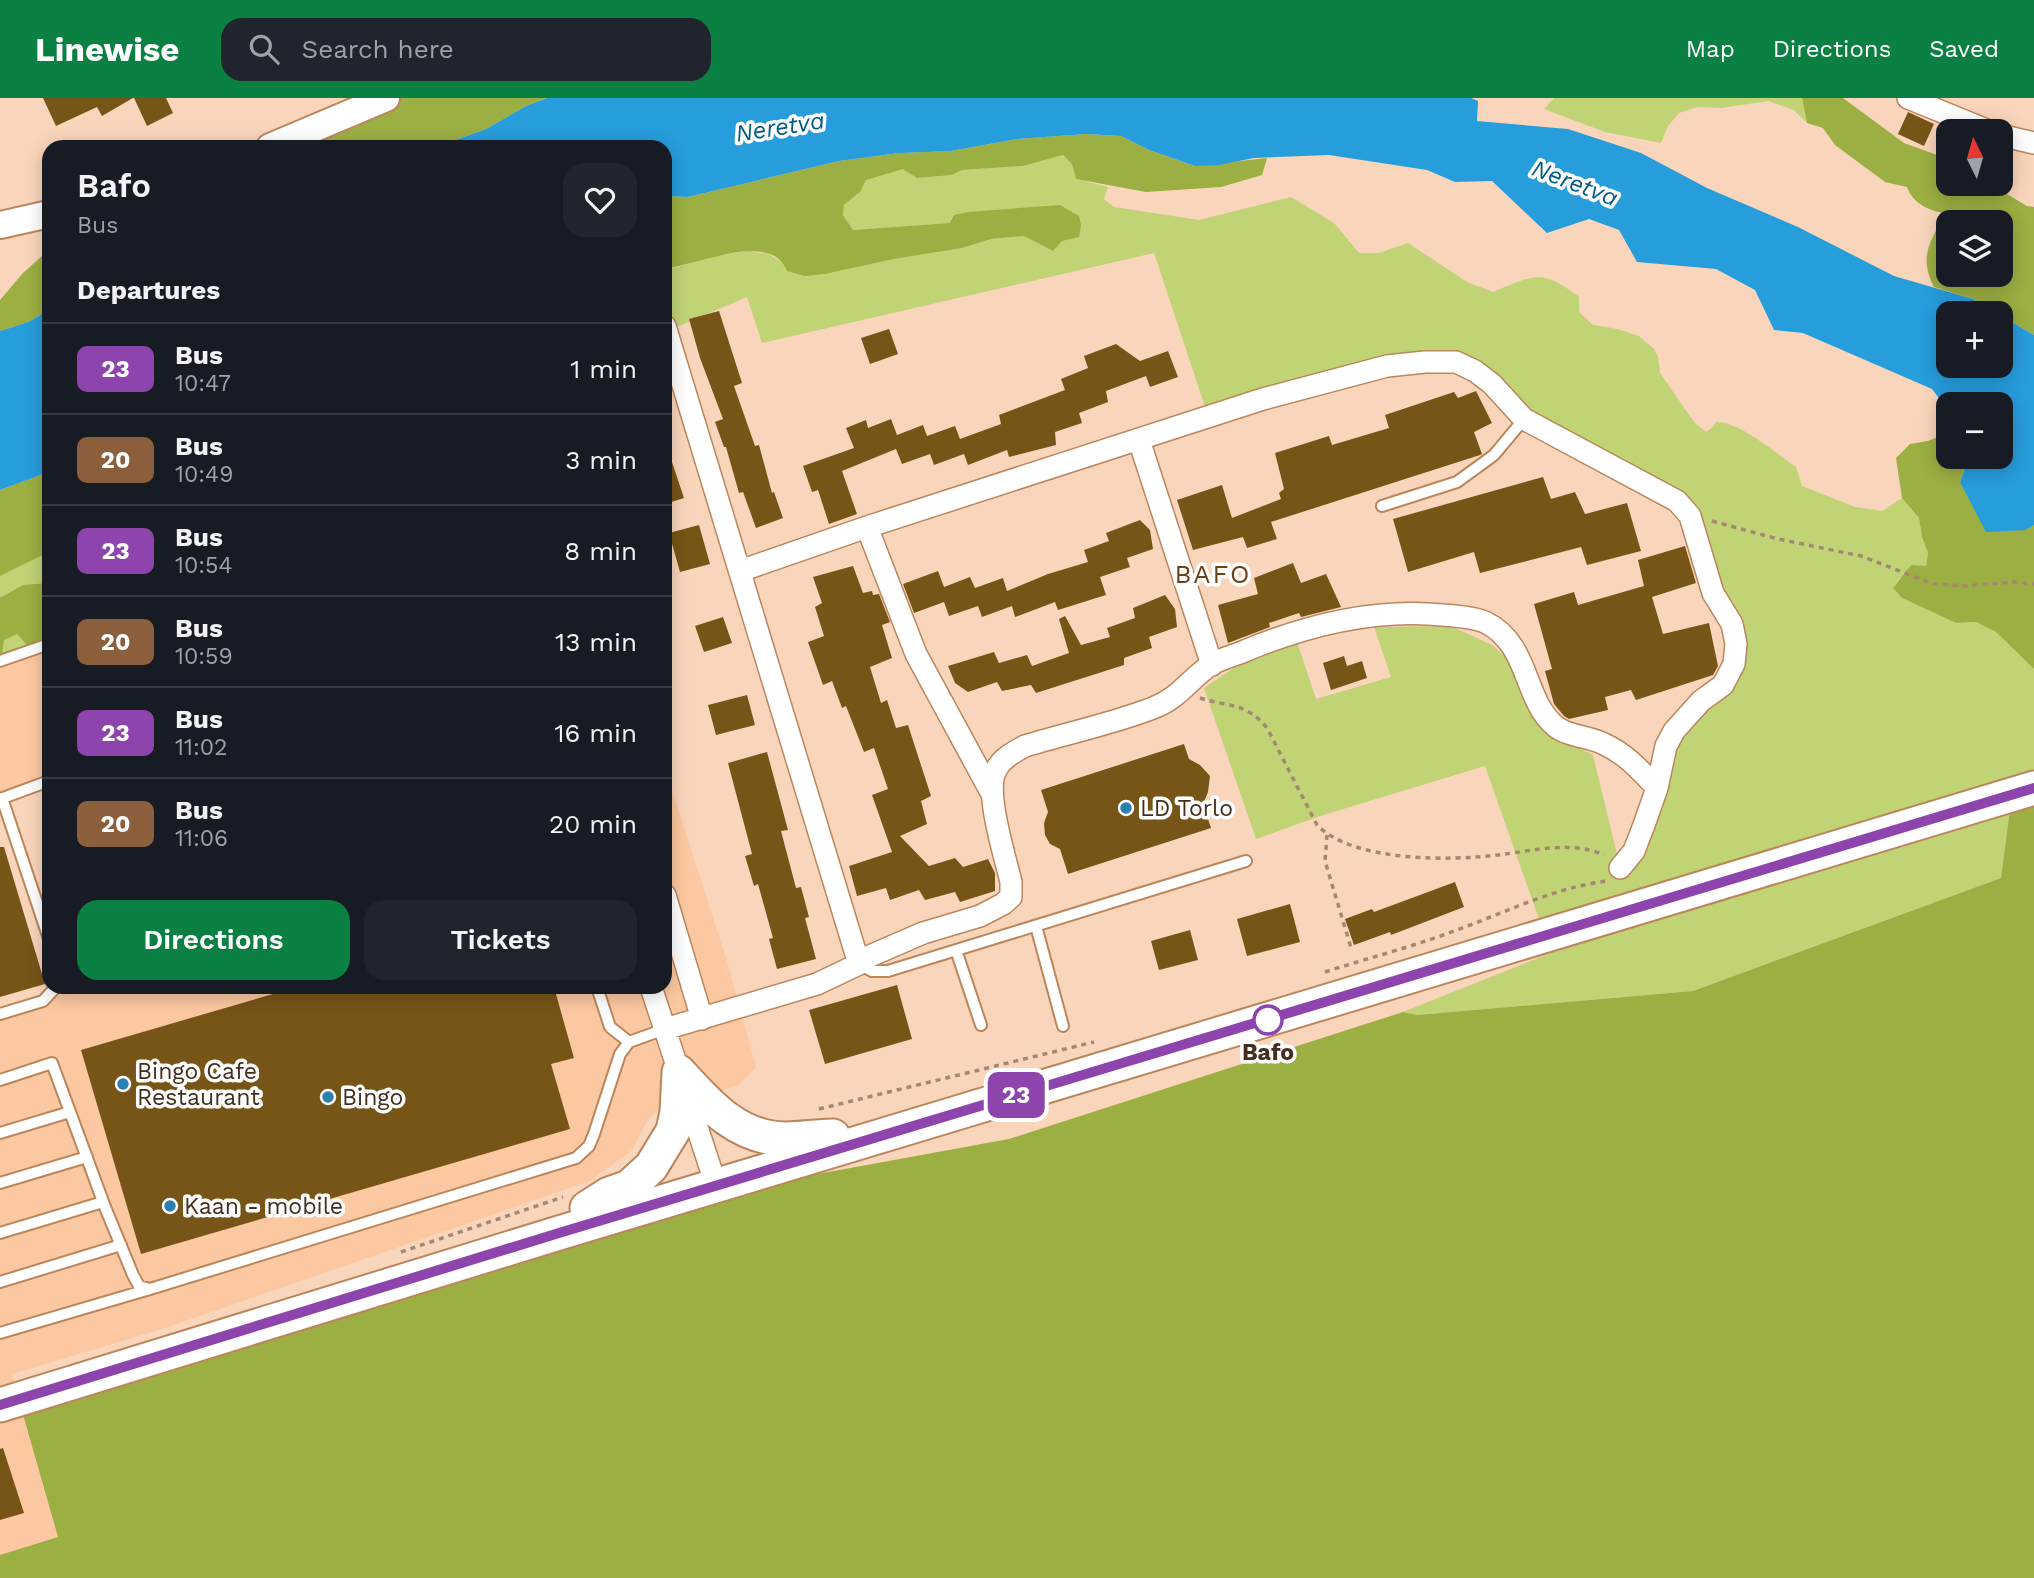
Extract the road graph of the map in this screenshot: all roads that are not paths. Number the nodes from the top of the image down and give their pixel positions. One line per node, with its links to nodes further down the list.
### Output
1 (386, 98): 5 (street)
2 (1909, 98): 3 (street)
3 (1960, 119)
4 (2013, 138): 6 (street)
5 (287, 140)
6 (2034, 142)
7 (42, 216): 8 (street)
8 (0, 225)
9 (672, 349): 14 (street)
10 (1524, 419): 11 (street); 12 (lane); 19 (street)
11 (1139, 440): 13 (street); 17 (street)
12 (1382, 506)
13 (867, 527): 14 (street); 21 (street)
14 (740, 571): 29 (street)
15 (42, 646): 16 (lane)
16 (0, 660)
17 (1212, 665): 19 (street); 21 (street)
18 (42, 783): 22 (lane)
19 (1657, 788): 24 (street)
20 (2034, 788): 43 (main road)
21 (992, 794): 29 (street)
22 (1, 798): 25 (lane)
23 (1246, 861): 27 (lane)
24 (1618, 874)
25 (42, 918)
26 (672, 918): 34 (street)
27 (1036, 926): 28 (lane); 36 (lane)
28 (956, 950): 29 (lane); 35 (lane)
29 (859, 964): 34 (street)
30 (50, 994): 33 (lane)
31 (599, 994): 38 (lane)
32 (653, 994): 37 (street)
33 (0, 1014)
34 (702, 1019): 37 (street)
35 (981, 1025)
36 (1063, 1026)
37 (665, 1029): 38 (lane); 39 (street)
38 (629, 1042): 52 (lane)
39 (679, 1072): 43 (main road); 46 (street); 49 (main road)
40 (0, 1080): 41 (lane)
41 (70, 1112): 42 (lane); 44 (lane)
42 (0, 1133)
43 (888, 1133): 46 (main road)
44 (87, 1157): 45 (lane); 47 (lane)
45 (0, 1183)
46 (716, 1185): 49 (main road)
47 (103, 1202): 48 (lane); 50 (lane)
48 (0, 1233)
49 (559, 1233): 54 (main road)
50 (121, 1245): 51 (lane); 52 (lane)
51 (0, 1282)
52 (150, 1289): 53 (lane)
53 (0, 1333)
54 (0, 1405)

